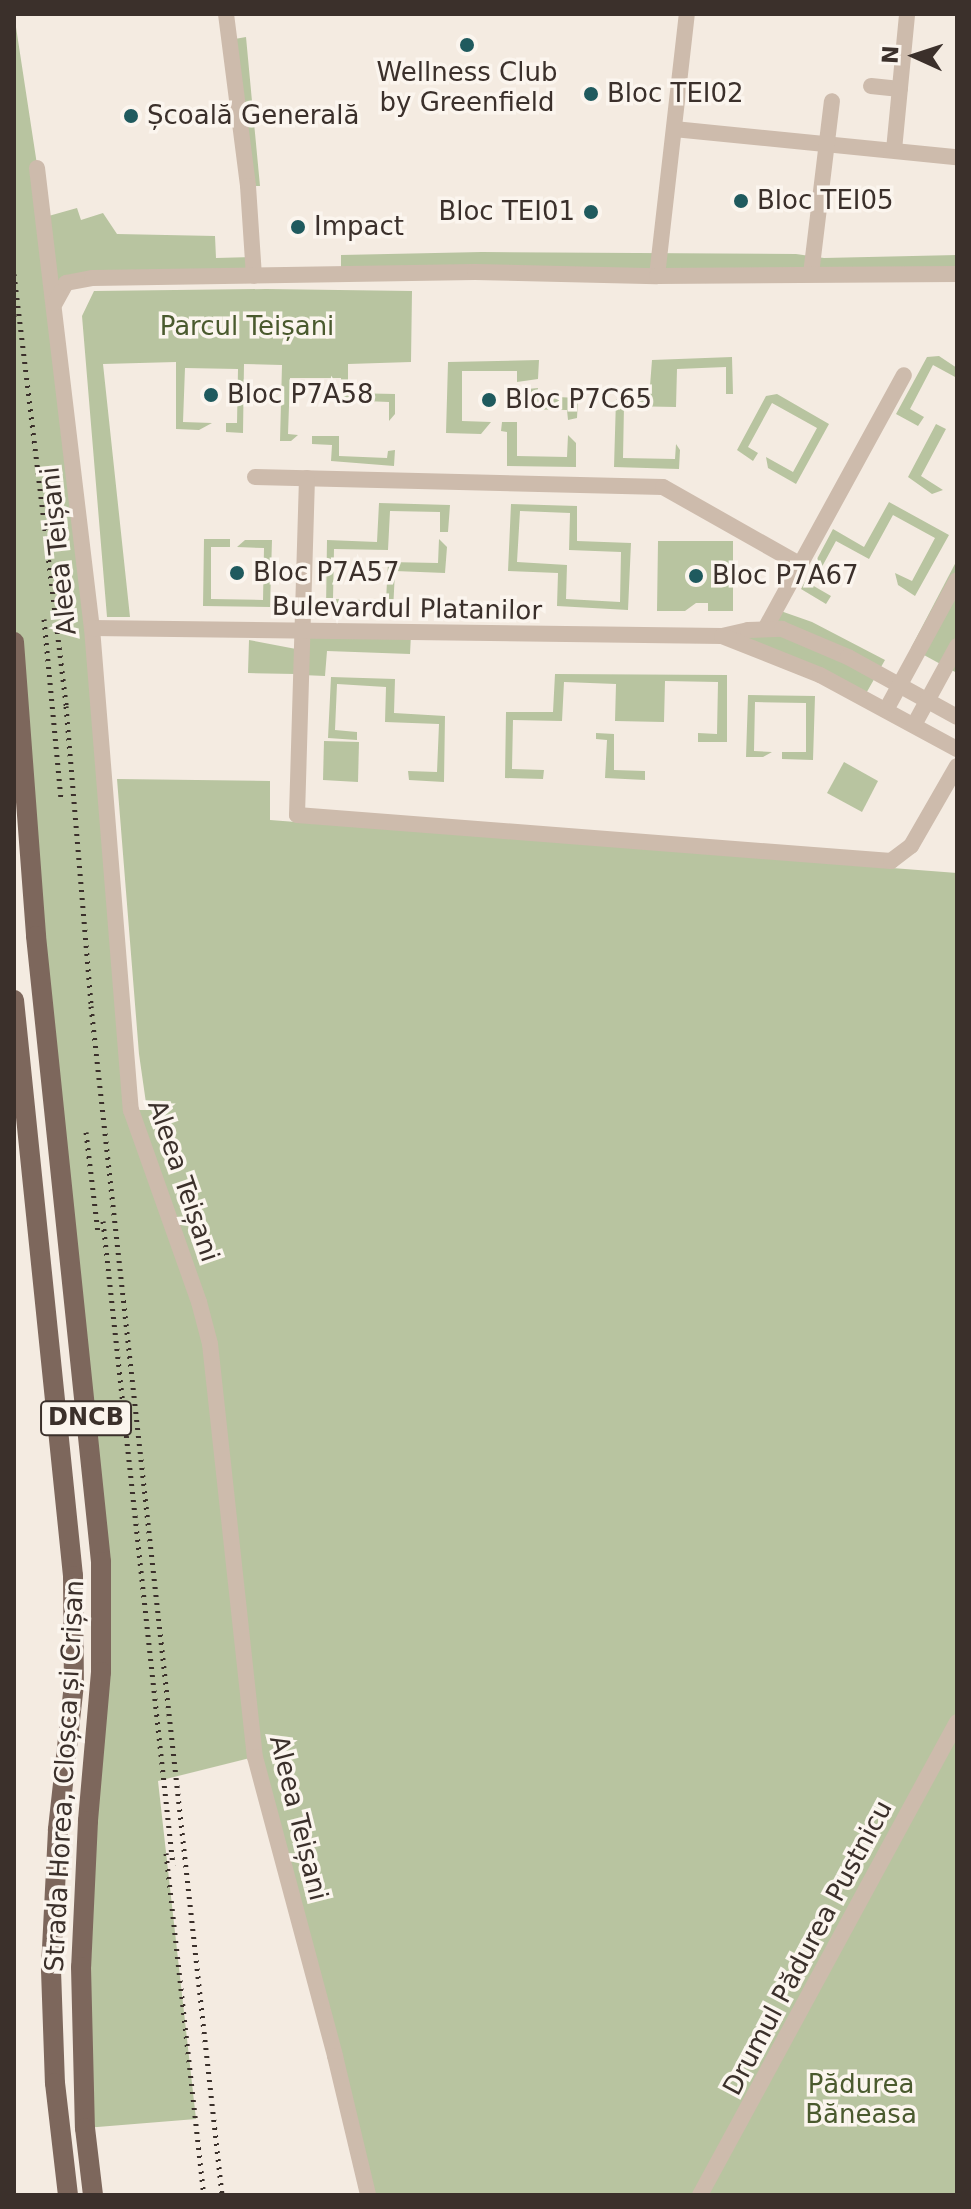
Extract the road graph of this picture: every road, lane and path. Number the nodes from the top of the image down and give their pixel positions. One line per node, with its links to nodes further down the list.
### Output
1 (226, 14): 14 (street)
2 (687, 14): 7 (street)
3 (907, 14): 5 (street)
4 (871, 86): 5 (street)
5 (900, 89): 9 (street)
6 (832, 101): 8 (street)
7 (674, 129): 8 (street); 15 (street)
8 (825, 144): 9 (street); 12 (street)
9 (894, 150): 10 (street)
10 (957, 157)
11 (37, 168): 16 (street, Aleea Teișani)
12 (811, 274): 13 (street); 15 (street)
13 (957, 274)
14 (254, 276): 15 (street); 16 (street)
15 (657, 276)
16 (55, 303): 23 (street, Aleea Teișani)
17 (904, 375): 20 (street)
18 (255, 477): 19 (street)
19 (307, 478): 20 (street); 24 (street)
20 (799, 564): 22 (street)
21 (957, 580): 28 (street)
22 (766, 627): 25 (street, Bulevardul Platanilor); 28 (street, Bulevardul Platanilor)
23 (92, 628): 24 (street, Bulevardul Platanilor); 39 (street, Aleea Teișani)
24 (302, 632): 25 (street, Bulevardul Platanilor); 34 (street)
25 (722, 636): 30 (street, Bulevardul Platanilor)
26 (14, 642): 38 (main road, Strada Horea, Cloșca și Crișan / DNCB)
27 (957, 646): 29 (street)
28 (899, 686): 29 (street, Bulevardul Platanilor); 30 (street)
29 (927, 701): 31 (street, Bulevardul Platanilor); 32 (street)
30 (886, 710): 32 (street, Bulevardul Platanilor)
31 (957, 717)
32 (914, 725): 33 (street, Bulevardul Platanilor)
33 (957, 749)
34 (957, 766)
35 (14, 1000): 37 (main road, Strada Horea, Cloșca și Crișan / DNCB)
36 (957, 1722): 40 (street, Drumul Pădurea Pustnicu)
37 (68, 2195)
38 (93, 2195)
39 (368, 2195)
40 (700, 2195)

